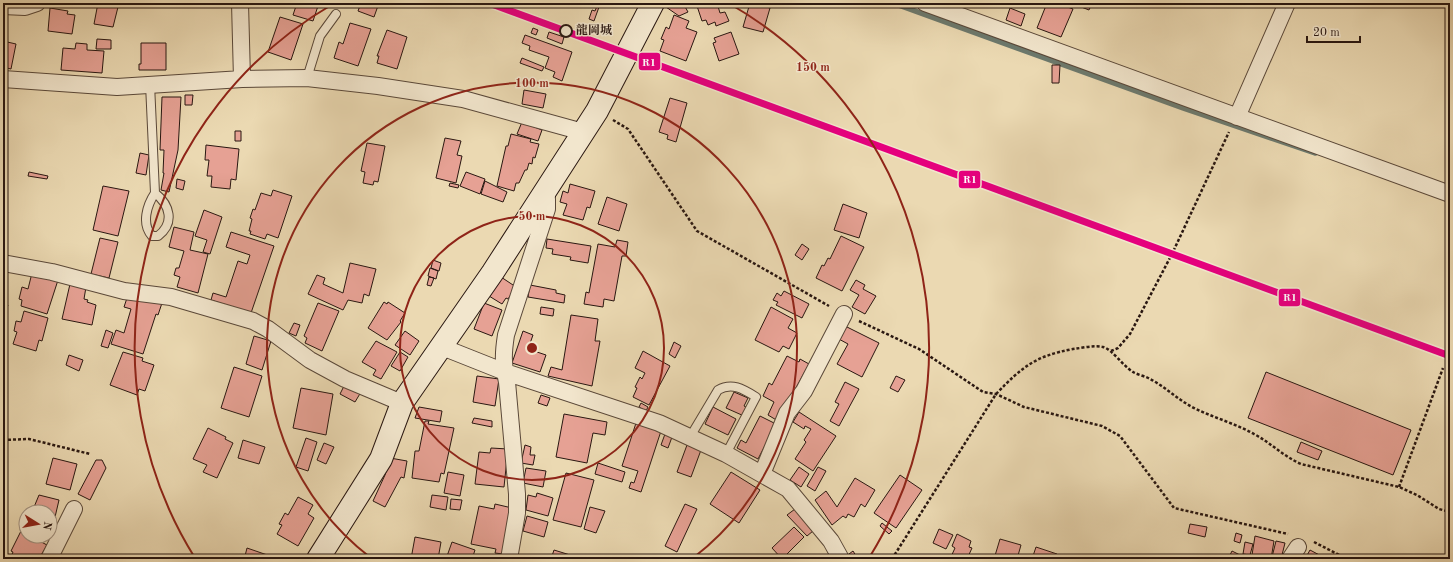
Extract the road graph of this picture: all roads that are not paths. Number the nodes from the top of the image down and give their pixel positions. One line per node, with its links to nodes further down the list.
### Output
1 (38, 3): 6 (street)
2 (240, 3): 10 (street)
3 (653, 3): 13 (street)
4 (924, 3): 12 (street)
5 (1287, 3): 12 (street)
6 (3, 6)
7 (336, 14): 8 (lane)
8 (308, 78): 10 (street); 13 (street)
9 (3, 79): 11 (street)
10 (242, 79): 11 (street)
11 (150, 84): 14 (lane)
12 (1236, 117): 15 (street)
13 (583, 132): 16 (street)
14 (155, 193): 14 (lane)
15 (1450, 194)
16 (542, 195): 19 (street); 20 (street)
17 (3, 262): 21 (street)
18 (844, 314): 24 (street)
19 (442, 347): 20 (street); 21 (street)
20 (505, 372): 22 (street); 28 (street)
21 (402, 403): 27 (street)
22 (690, 437): 23 (street); 23 (lane)
23 (726, 454): 24 (street)
24 (762, 474): 29 (street)
25 (74, 508): 26 (street)
26 (49, 559)
27 (318, 559)
28 (509, 559)
29 (841, 559)

